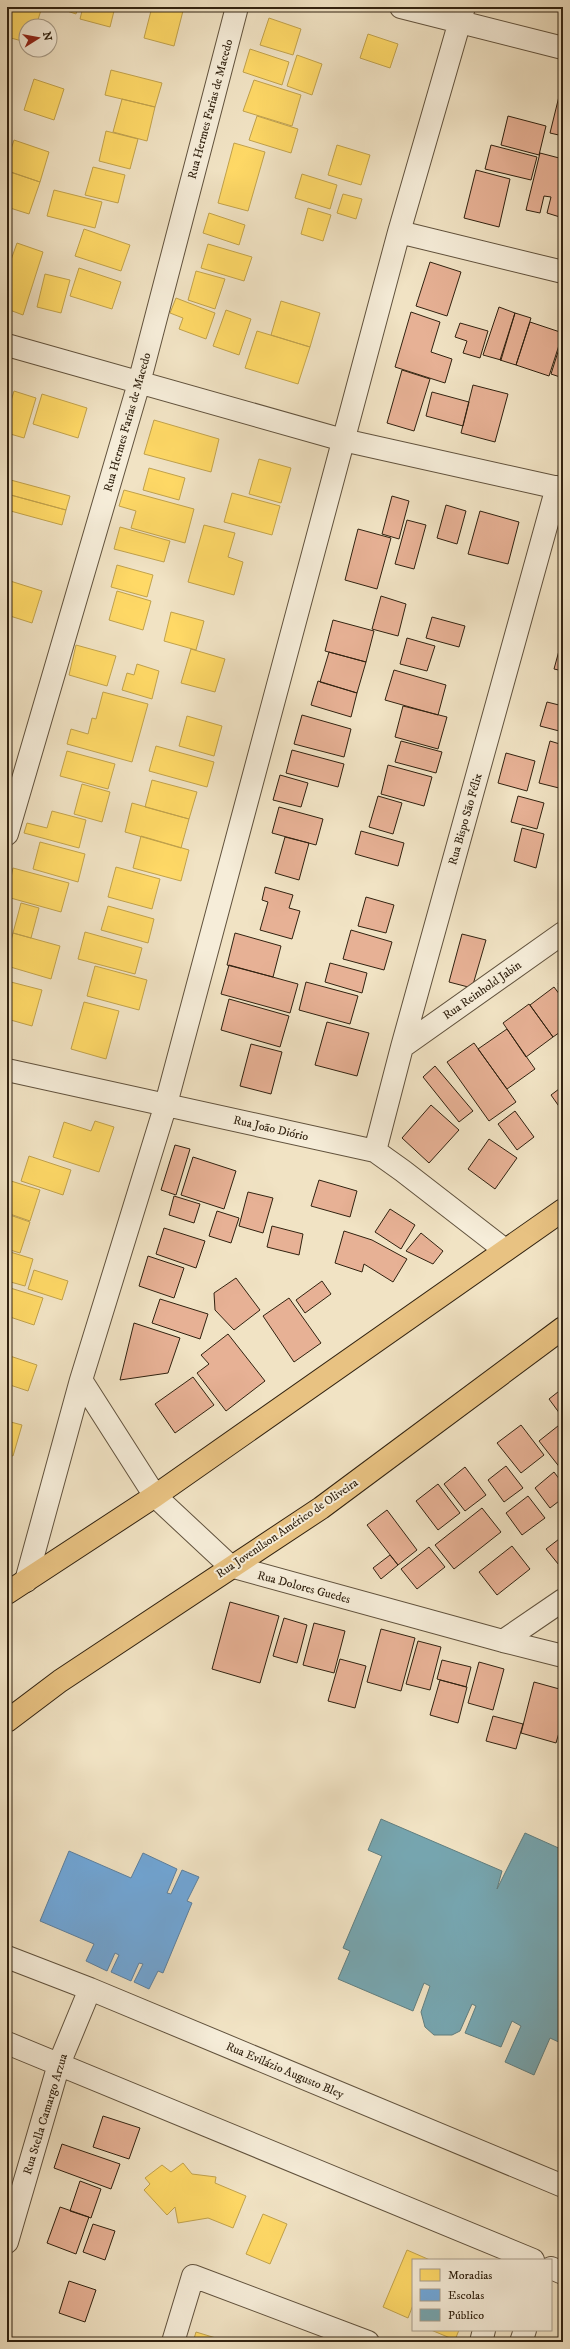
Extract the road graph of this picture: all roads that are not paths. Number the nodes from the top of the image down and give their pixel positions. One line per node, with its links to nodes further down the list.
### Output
1 (237, 7): 8 (street, Rua Hermes Farias de Macedo)
2 (401, 7): 3 (street)
3 (462, 14): 4 (street); 5 (street)
4 (563, 48)
5 (399, 232): 6 (street); 9 (street)
6 (563, 272)
7 (7, 344): 8 (street)
8 (139, 383): 9 (street); 11 (street, Rua Hermes Farias de Macedo)
9 (343, 440): 10 (street); 15 (street)
10 (560, 488): 13 (street, Rua Bispo São Félix)
11 (7, 834)
12 (563, 933): 13 (street, Rua Reinhold Jabin)
13 (402, 1047): 16 (street, Rua Bispo São Félix)
14 (7, 1070): 15 (street, Rua João Diório)
15 (166, 1104): 16 (street, Rua João Diório); 20 (street)
16 (375, 1151): 18 (street, Rua João Diório)
17 (563, 1210): 18 (main road)
18 (505, 1250): 21 (main road)
19 (563, 1328): 22 (main road, Rua Jovenilson Américo de Oliveira)
20 (81, 1380): 21 (street, Rua Dolores Guedes); 23 (street)
21 (155, 1496): 22 (street, Rua Dolores Guedes); 23 (main road)
22 (230, 1566): 26 (street, Rua Dolores Guedes); 28 (main road, Rua Jovenilson Américo de Oliveira)
23 (26, 1581): 24 (main road)
24 (7, 1593)
25 (563, 1600): 26 (street)
26 (503, 1641): 27 (street, Rua Dolores Guedes)
27 (563, 1656)
28 (7, 1721)
29 (7, 1957): 30 (street, Rua Evilázio Augusto Bley)
30 (90, 1988): 32 (street, Rua Stella Camargo Arzua); 33 (street, Rua Evilázio Augusto Bley)
31 (7, 2043): 32 (street)
32 (59, 2064): 34 (street, Rua Stella Camargo Arzua); 35 (street)
33 (563, 2186)
34 (7, 2242)
35 (508, 2255): 36 (street)
36 (528, 2259)
37 (563, 2266): 38 (street)
38 (552, 2268)
39 (552, 2268): 40 (street)
40 (563, 2273)
41 (484, 2331): 46 (street)
42 (525, 2331): 47 (street)
43 (338, 2337): 44 (street); 45 (street)
44 (173, 2342)
45 (368, 2342)
46 (481, 2342)
47 (521, 2342)

